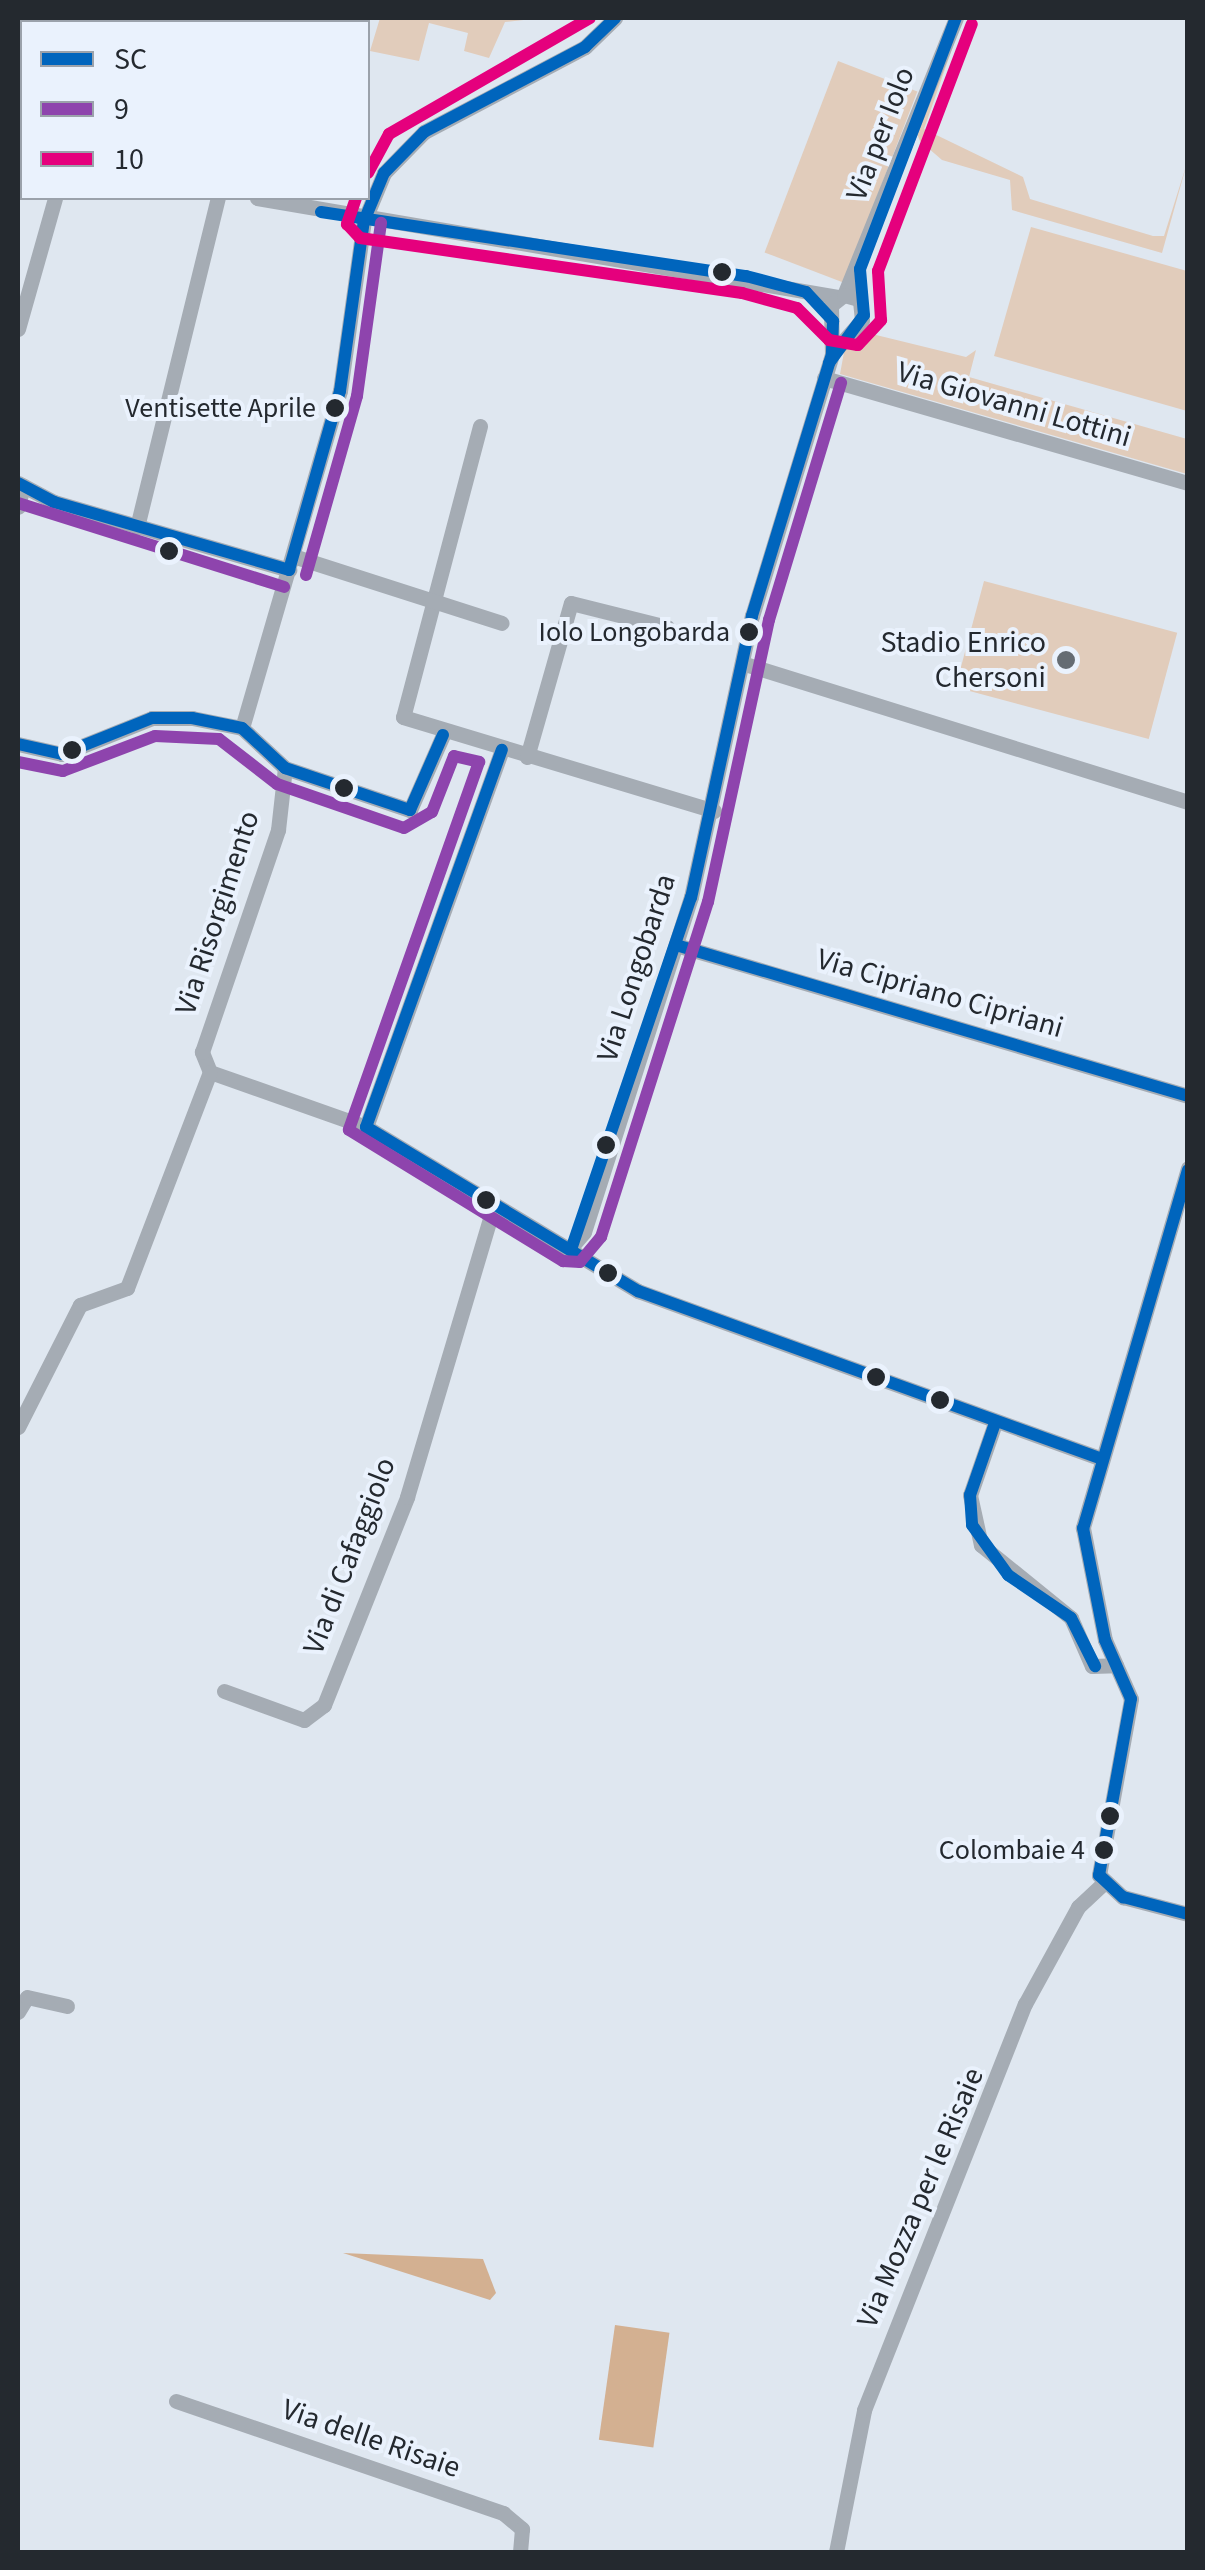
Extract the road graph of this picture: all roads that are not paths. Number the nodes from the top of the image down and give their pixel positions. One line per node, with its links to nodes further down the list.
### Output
1 (616, 18): 7 (street)
2 (956, 18): 9 (street, Via per Iolo)
3 (54, 200): 10 (street)
4 (218, 200): 20 (street)
5 (280, 200): 6 (street)
6 (323, 204): 7 (street)
7 (364, 221): 8 (street); 21 (street)
8 (806, 292): 9 (street); 11 (street)
9 (847, 297): 11 (street, Via Longobarda); 13 (street, Via Longobarda)
10 (21, 300): 12 (street)
11 (832, 318): 13 (street); 14 (street, Via Longobarda)
12 (18, 328)
13 (853, 328): 14 (street, Via Longobarda)
14 (832, 354): 15 (street, Via Longobarda)
15 (824, 378): 17 (street, Via Giovanni Lottini); 25 (street, Via Longobarda)
16 (480, 426): 22 (street)
17 (1188, 483)
18 (20, 485): 19 (street); 20 (street)
19 (18, 508)
20 (137, 527): 21 (street)
21 (291, 563): 22 (street); 26 (street)
22 (429, 602): 23 (street); 27 (street)
23 (502, 622)
24 (667, 627): 30 (street)
25 (746, 664): 32 (street); 33 (street, Via Longobarda)
26 (242, 728): 28 (street); 31 (street)
27 (443, 735): 29 (street); 31 (street)
28 (18, 744)
29 (502, 750): 30 (street); 37 (street)
30 (527, 757): 33 (street)
31 (285, 768): 35 (street, Via Risorgimento)
32 (1188, 802)
33 (714, 811): 34 (street, Via Longobarda)
34 (676, 945): 36 (street, Via Cipriano Cipriani); 40 (street, Via Longobarda)
35 (210, 1072): 37 (street); 42 (street, Via Risorgimento)
36 (1188, 1096)
37 (366, 1127): 39 (street)
38 (1188, 1168): 43 (street)
39 (494, 1205): 40 (street); 45 (street, Via di Cafaggiolo)
40 (572, 1246): 41 (street)
41 (995, 1424): 43 (street); 44 (street)
42 (18, 1428)
43 (1100, 1458): 44 (street)
44 (1116, 1665): 46 (street)
45 (224, 1691)
46 (1102, 1884): 47 (street); 52 (street, Via Mozza per le Risaie)
47 (1188, 1914)
48 (66, 2006): 49 (street)
49 (18, 2012)
50 (176, 2401): 51 (street, Via delle Risaie)
51 (520, 2552)
52 (836, 2552)

